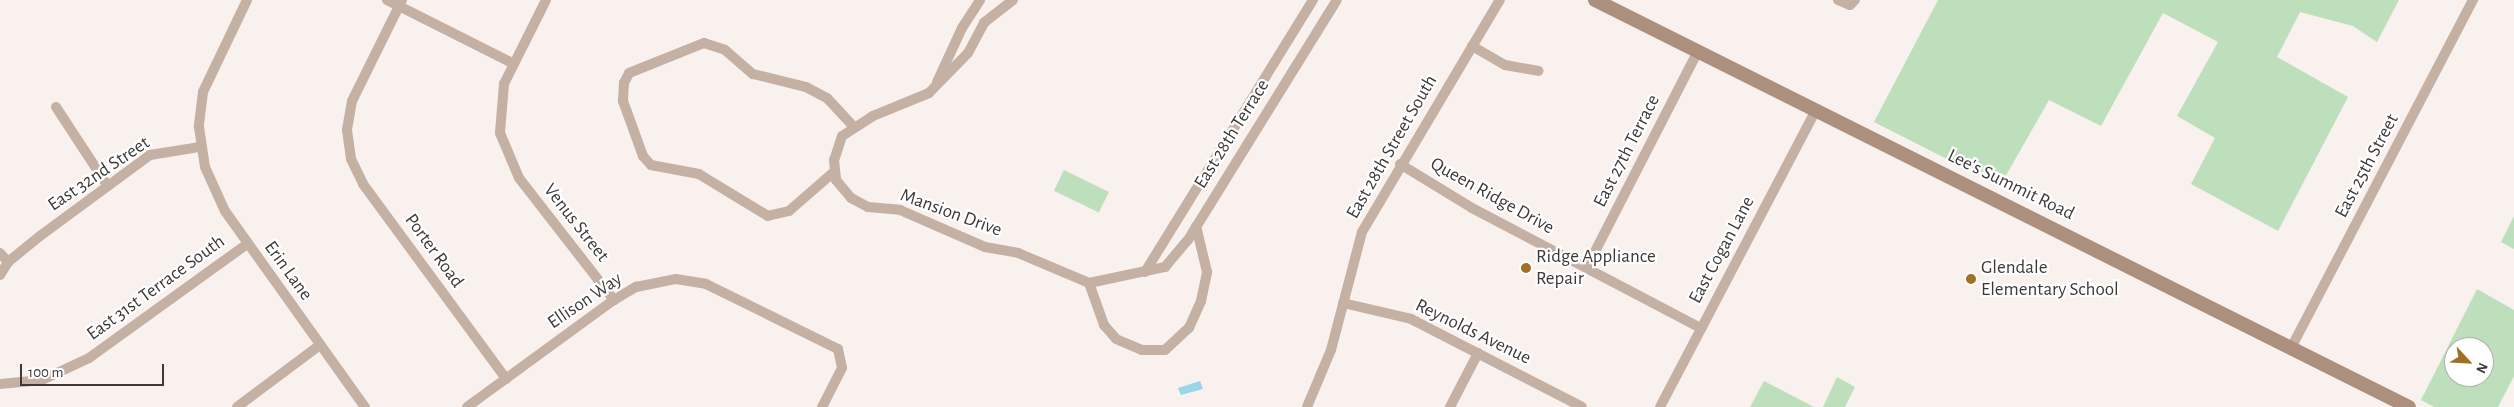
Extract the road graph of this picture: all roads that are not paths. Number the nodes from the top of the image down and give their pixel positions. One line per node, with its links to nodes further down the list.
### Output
1 (247, 0): 22 (street)
2 (387, 0): 13 (street)
3 (546, 0): 16 (street, Venus Street)
4 (980, 0): 18 (street)
5 (1013, 0): 18 (street)
6 (1312, 0): 31 (street, East 28th Terrace)
7 (1337, 0): 26 (street, East 28th Terrace)
8 (1500, 0): 14 (street, East 28th Street South)
9 (1595, 0): 15 (main road, Lee's Summit Road)
10 (1838, 0): 11 (street)
11 (1856, 0)
12 (2474, 0): 38 (street, East 25th Street)
13 (400, 3): 16 (street); 40 (street, Porter Road)
14 (1472, 46): 17 (street); 23 (street, East 28th Street South)
15 (1698, 51): 20 (main road, Lee's Summit Road); 30 (street, East 27th Terrace)
16 (514, 64): 34 (street, Venus Street)
17 (1538, 71)
18 (929, 93): 21 (street)
19 (56, 107): 25 (street)
20 (1816, 110): 36 (street, East Cogan Lane); 38 (main road, Lee's Summit Road)
21 (853, 126): 24 (street); 24 (street)
22 (200, 147): 25 (street, East 32nd Street); 27 (street, Erin Lane)
23 (1400, 164): 30 (street, Queen Ridge Drive); 35 (street, East 28th Street South)
24 (835, 171): 33 (street, Mansion Drive)
25 (107, 185): 29 (street, East 32nd Street)
26 (1196, 226): 31 (street, East 28th Terrace); 33 (street)
27 (247, 244): 37 (street, Erin Lane); 41 (street, East 31st Terrace South)
28 (0, 253): 29 (street)
29 (8, 262): 32 (street, East 32nd Street)
30 (1587, 268): 36 (street, Queen Ridge Drive)
31 (1145, 272): 33 (street, East 28th Terrace)
32 (0, 274)
33 (1088, 283)
34 (614, 300): 40 (street, Ellison Way); 45 (street, Ellison Way)
35 (1343, 302): 39 (street, Reynolds Avenue); 46 (street, East 28th Street South)
36 (1702, 328): 49 (street, East Cogan Lane)
37 (320, 345): 42 (street); 43 (street, Erin Lane)
38 (2291, 348): 50 (main road, Lee's Summit Road)
39 (1478, 353): 47 (street); 48 (street, Reynolds Avenue)
40 (506, 379): 44 (street, Ellison Way)
41 (0, 384)
42 (237, 407)
43 (365, 407)
44 (467, 407)
45 (822, 407)
46 (1307, 407)
47 (1450, 407)
48 (1582, 407)
49 (1660, 407)
50 (2409, 407)

